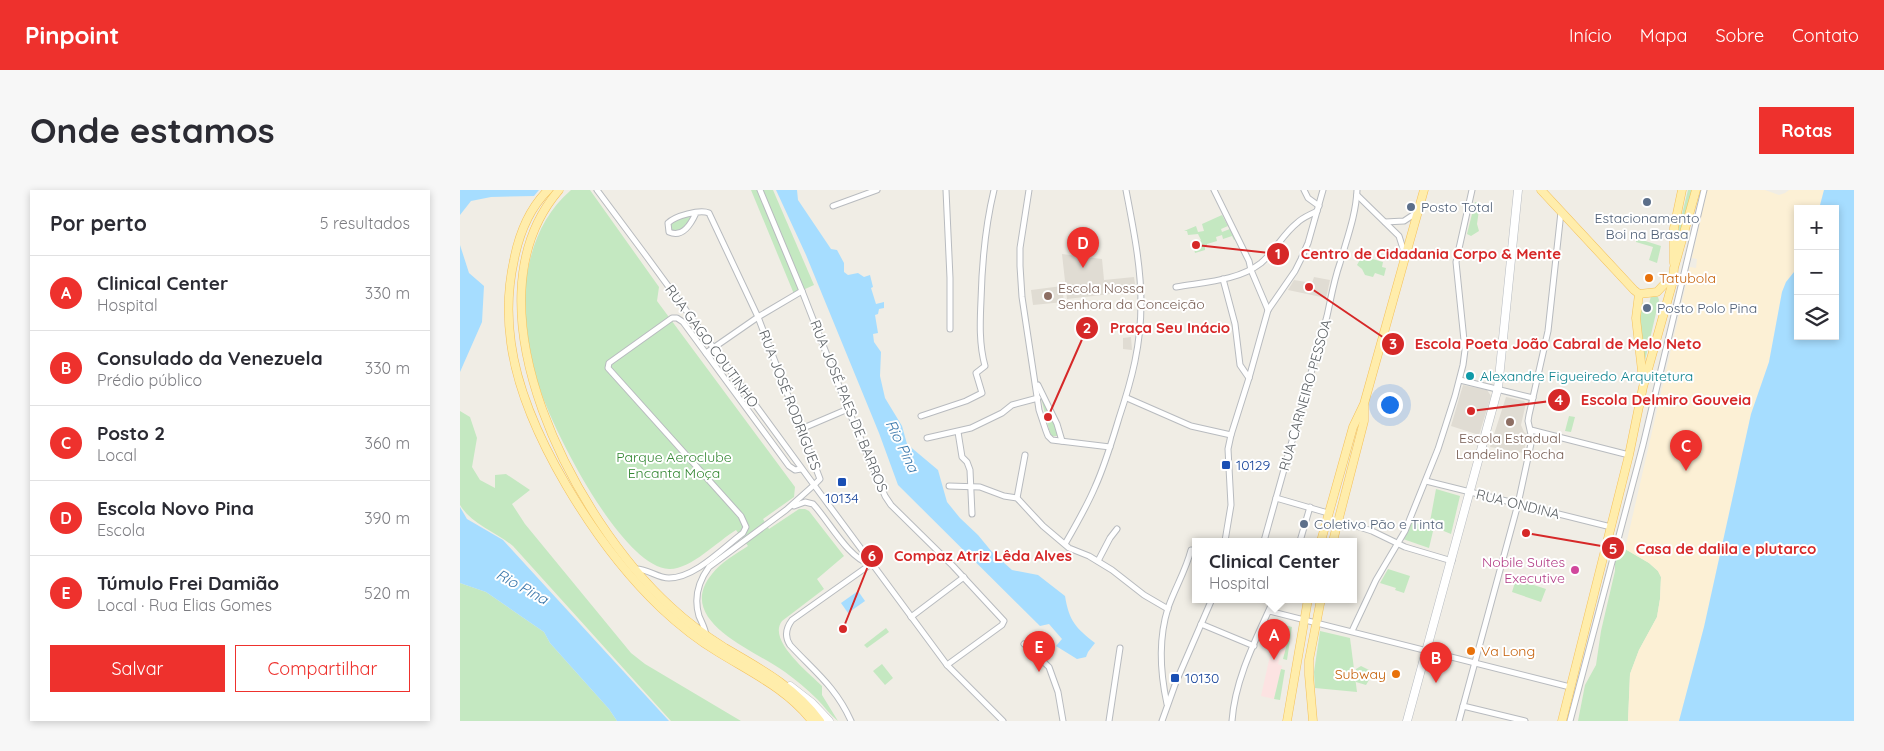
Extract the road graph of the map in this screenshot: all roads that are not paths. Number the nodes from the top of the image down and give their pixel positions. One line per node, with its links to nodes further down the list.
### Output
1 (548, 190): 27 (main road)
2 (559, 190): 27 (main road)
3 (597, 190): 38 (street, RUA GAGO COUTINHO)
4 (760, 190): 33 (street, RUA JOSÉ PAES DE BARROS)
5 (877, 190): 21 (street)
6 (946, 190): 37 (street)
7 (994, 190): 52 (street)
8 (1029, 190): 42 (street)
9 (1126, 190): 46 (street)
10 (1214, 190): 29 (street)
11 (1304, 190): 22 (street)
12 (1323, 190): 22 (street)
13 (1424, 190): 25 (main road)
14 (1472, 190): 41 (street)
15 (1518, 190): 44 (main road)
16 (1541, 190): 23 (main road)
17 (1682, 190): 30 (main road)
18 (1696, 190): 30 (main road)
19 (1704, 190): 128 (street)
20 (1357, 192): 26 (street); 69 (street, RUA CARNEIRO PESSOA)
21 (833, 206)
22 (1318, 209): 29 (street); 35 (street)
23 (1560, 212): 34 (main road); 47 (street)
24 (696, 213): 24 (street); 36 (street, RUA JOSÉ RODRIGUES)
25 (1416, 213): 26 (street); 28 (main road)
26 (1385, 222): 28 (street)
27 (525, 233): 89 (main road); 113 (main road)
28 (1405, 255): 49 (main road)
29 (1251, 270): 31 (street); 35 (street)
30 (1673, 272): 34 (main road); 43 (main road)
31 (1223, 279): 32 (street); 40 (street)
32 (1176, 287)
33 (802, 291): 36 (street); 51 (street, RUA JOSÉ PAES DE BARROS)
34 (1639, 294): 43 (main road)
35 (1268, 310): 40 (street)
36 (758, 317): 38 (street); 53 (street, RUA JOSÉ RODRIGUES)
37 (950, 329)
38 (713, 347): 39 (street); 62 (street, RUA GAGO COUTINHO)
39 (706, 353): 62 (street); 89 (street)
40 (1250, 378): 56 (street)
41 (1460, 380): 44 (street); 63 (street)
42 (1036, 382): 45 (street); 48 (street)
43 (1643, 387): 61 (main road)
44 (1498, 388): 47 (street); 67 (main road)
45 (1038, 398): 50 (street); 55 (street)
46 (1127, 398): 56 (street); 59 (street)
47 (1533, 398): 54 (street)
48 (1046, 402): 50 (street); 58 (street)
49 (1364, 404): 73 (main road); 75 (main road)
50 (1039, 405): 58 (street)
51 (848, 409): 53 (street); 90 (street, RUA JOSÉ PAES DE BARROS)
52 (921, 416)
53 (801, 429): 64 (street, RUA JOSÉ RODRIGUES)
54 (1531, 430): 61 (street); 70 (street)
55 (958, 432): 57 (street); 66 (street)
56 (1231, 435): 78 (street)
57 (927, 438)
58 (1062, 441): 59 (street)
59 (1110, 447): 83 (street)
60 (1025, 455): 68 (street)
61 (1629, 456): 76 (main road)
62 (801, 469): 64 (street, RUA GAGO COUTINHO)
63 (1426, 481): 67 (street, RUA ONDINA); 84 (street)
64 (814, 485): 72 (street); 88 (street, RUA JOSÉ RODRIGUES)
65 (949, 486): 66 (street)
66 (971, 486): 68 (street); 74 (street)
67 (1470, 492): 70 (street, RUA ONDINA); 87 (main road)
68 (1017, 498): 83 (street)
69 (1276, 498): 71 (street); 79 (street, RUA CARNEIRO PESSOA)
70 (1518, 504): 76 (street, RUA ONDINA); 107 (street)
71 (1310, 507): 73 (street); 80 (street)
72 (786, 510): 88 (street); 102 (street)
73 (1328, 513): 81 (main road)
74 (972, 514)
75 (1338, 520): 82 (main road); 84 (street)
76 (1611, 527): 110 (main road)
77 (1117, 529): 86 (street)
78 (1225, 538)
79 (1265, 538)
80 (1301, 538)
81 (1323, 538)
82 (1334, 538)
83 (1065, 544): 86 (street)
84 (1396, 544): 87 (street); 101 (street)
85 (1191, 550): 95 (street)
86 (1098, 561): 95 (street)
87 (1452, 561): 106 (main road)
88 (871, 564): 97 (street, RUA JOSÉ RODRIGUES); 116 (street)
89 (635, 569): 102 (main road)
90 (964, 577): 97 (street); 108 (street, RUA JOSÉ PAES DE BARROS)
91 (1210, 603): 100 (street)
92 (1272, 603): 96 (street)
93 (1307, 603): 98 (main road)
94 (1319, 603): 99 (main road)
95 (1168, 609): 111 (street)
96 (1269, 610): 98 (street); 104 (street)
97 (911, 617): 108 (street, RUA JOSÉ RODRIGUES)
98 (1304, 620): 99 (street); 122 (main road)
99 (1316, 622): 101 (street); 123 (main road)
100 (1201, 624): 104 (street); 111 (street)
101 (1352, 631): 106 (street)
102 (706, 635): 109 (main road)
103 (1024, 644): 118 (street)
104 (1254, 646): 121 (street)
105 (1120, 648): 119 (street)
106 (1426, 652): 107 (street); 124 (main road)
107 (1475, 664): 110 (street); 112 (street)
108 (947, 665): 117 (street, RUA JOSÉ RODRIGUES)
109 (772, 675): 114 (main road); 115 (main road)
110 (1570, 687): 127 (main road)
111 (1167, 704): 120 (street)
112 (1463, 706): 125 (street); 126 (street)
113 (812, 721)
114 (820, 721)
115 (829, 721)
116 (851, 721)
117 (1003, 721)
118 (1063, 721)
119 (1109, 721)
120 (1162, 721)
121 (1232, 721)
122 (1287, 721)
123 (1313, 721)
124 (1407, 721)
125 (1459, 721)
126 (1526, 721)
127 (1562, 721)
128 (1570, 721)

